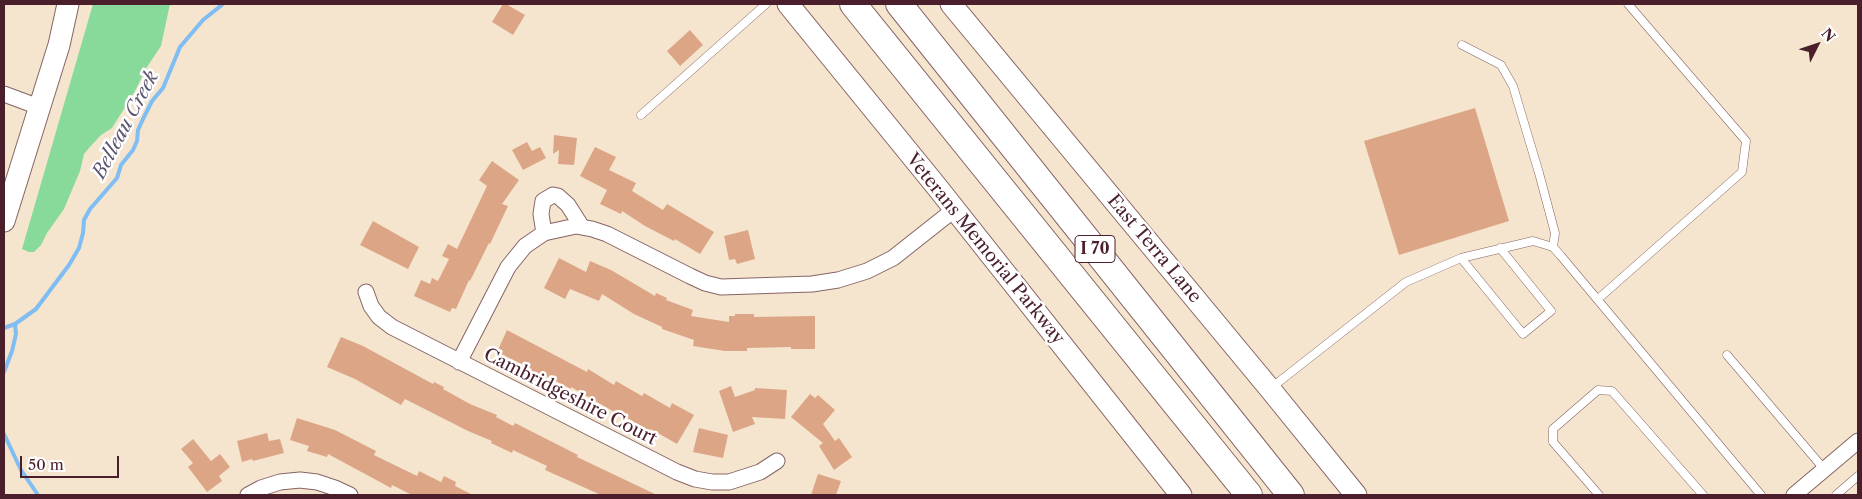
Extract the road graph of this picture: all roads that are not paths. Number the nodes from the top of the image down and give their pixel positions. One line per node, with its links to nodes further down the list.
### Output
1 (68, 4): 10 (street)
2 (766, 4): 11 (lane)
3 (788, 4): 12 (street, Veterans Memorial Parkway)
4 (853, 4): 31 (highway, I 70)
5 (899, 4): 32 (highway, I 70)
6 (951, 4): 23 (street, East Terra Lane)
7 (1628, 4): 20 (lane)
8 (1462, 45): 16 (lane)
9 (4, 94): 10 (street)
10 (39, 107): 13 (street)
11 (641, 114)
12 (954, 209): 14 (street); 30 (street, Veterans Memorial Parkway)
13 (4, 221)
14 (582, 227): 15 (street); 15 (street)
15 (544, 233): 22 (street)
16 (1553, 247): 17 (lane); 20 (lane)
17 (1500, 248): 18 (lane); 18 (lane)
18 (1461, 258): 23 (lane)
19 (366, 292): 22 (street, Cambridgeshire Court)
20 (1598, 299): 36 (lane)
21 (1727, 355): 26 (lane)
22 (459, 362): 25 (street, Cambridgeshire Court)
23 (1270, 388): 33 (street, East Terra Lane)
24 (1858, 441): 26 (street)
25 (777, 462)
26 (1824, 469): 37 (street)
27 (1858, 476): 38 (lane)
28 (248, 495): 29 (street)
29 (350, 495)
30 (1181, 495)
31 (1249, 495)
32 (1291, 495)
33 (1356, 495)
34 (1599, 495): 35 (lane)
35 (1703, 495)
36 (1761, 495)
37 (1794, 495)
38 (1836, 495)

